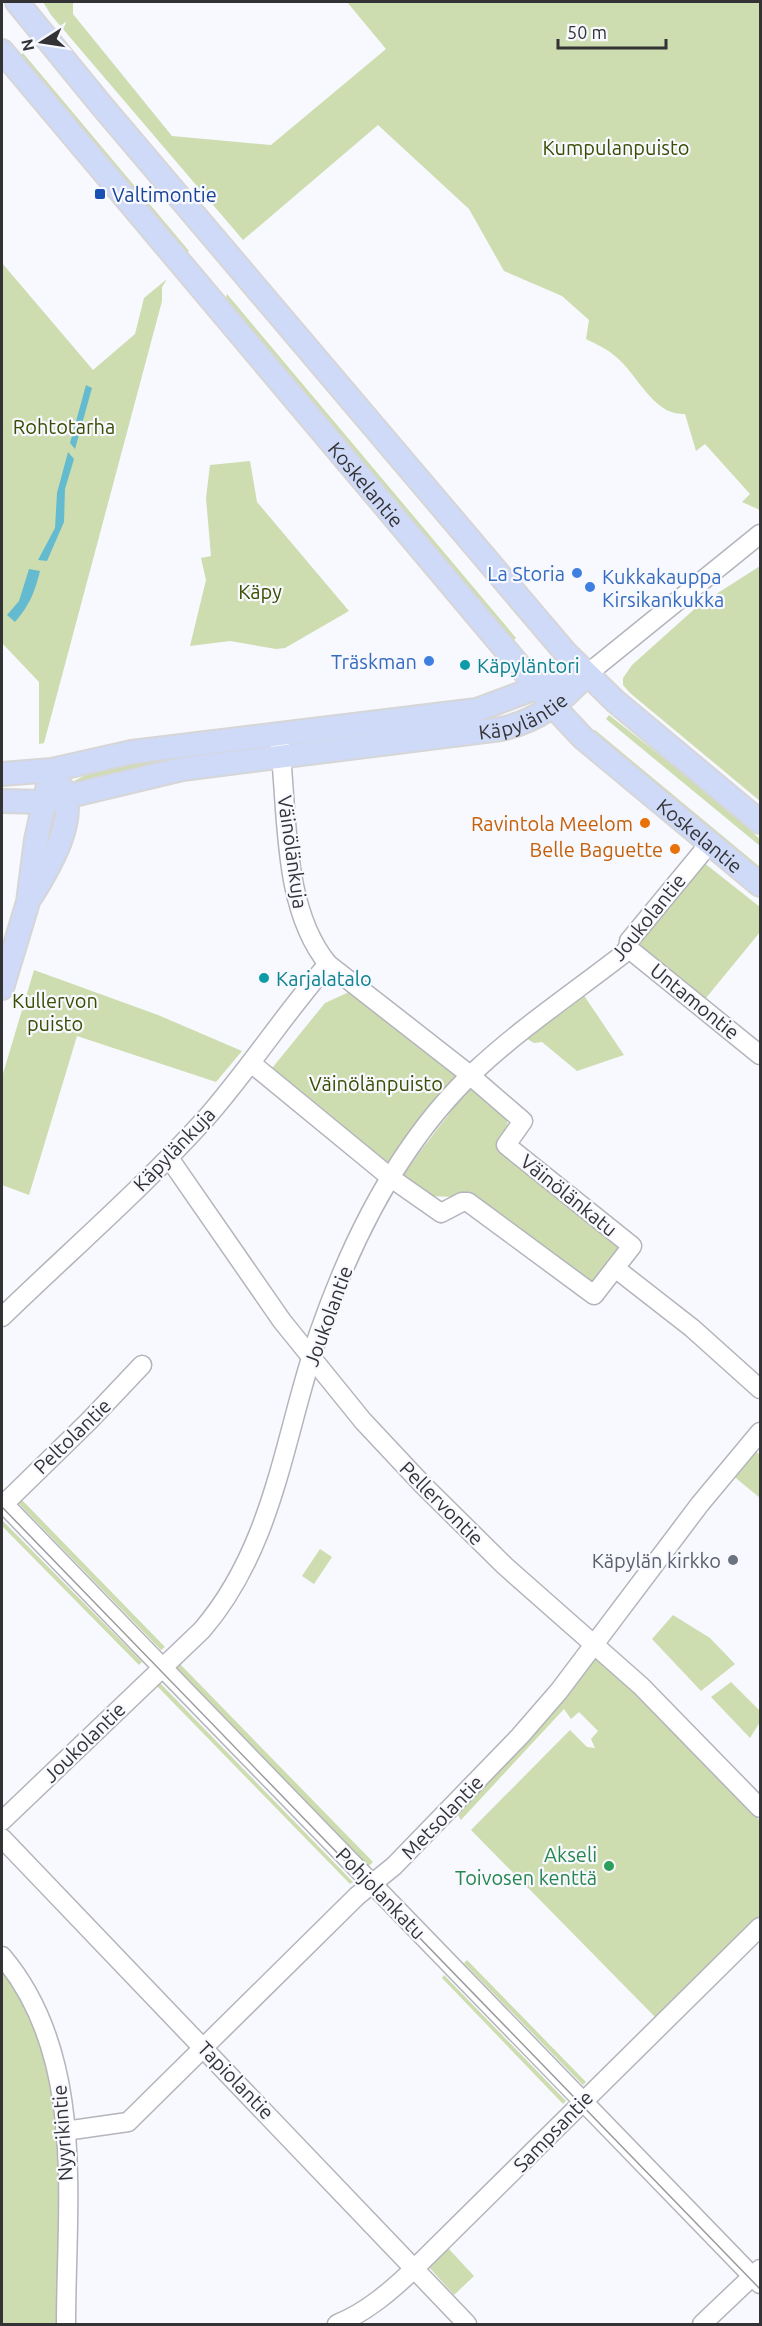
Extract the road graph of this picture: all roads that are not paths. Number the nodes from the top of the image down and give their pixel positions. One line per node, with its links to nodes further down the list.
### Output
1 (17, 2): 4 (main road, Koskelantie)
2 (2, 51): 5 (main road, Koskelantie)
3 (760, 534): 4 (street)
4 (586, 675): 5 (main road, Käpyläntie); 6 (main road, Käpyläntie); 13 (main road, Koskelantie)
5 (536, 687): 6 (main road, Koskelantie); 7 (main road, Käpyläntie)
6 (554, 707): 7 (main road, Käpyläntie); 14 (main road, Koskelantie)
7 (280, 744): 8 (main road, Käpyläntie); 10 (main road, Käpyläntie); 18 (street, Väinölänkuja)
8 (52, 770): 9 (main road, Käpyläntie); 10 (main road); 12 (main road)
9 (2, 774)
10 (68, 798): 12 (main road, Käpyläntie); 16 (main road)
11 (2, 801): 12 (main road, Käpyläntie)
12 (44, 802): 16 (main road)
13 (760, 822)
14 (709, 844): 15 (main road, Koskelantie); 17 (street, Joukolantie)
15 (760, 885)
16 (28, 902): 19 (main road)
17 (628, 948): 20 (street, Untamontie); 22 (street, Joukolantie)
18 (328, 964): 21 (street, Käpylänkuja); 22 (street, Väinölänkuja)
19 (2, 988)
20 (760, 1055)
21 (251, 1063): 23 (street, Käpylänkuja); 24 (street)
22 (470, 1076): 24 (street, Joukolantie); 25 (street, Väinölänkatu)
23 (169, 1158): 26 (street, Käpylänkuja); 27 (street, Pellervontie)
24 (391, 1178): 25 (street, Väinölänkatu); 27 (street, Joukolantie)
25 (615, 1268): 29 (street, Väinölänkatu)
26 (2, 1317)
27 (312, 1356): 32 (street, Pellervontie); 33 (street, Joukolantie)
28 (142, 1365): 31 (street, Peltolantie)
29 (760, 1389)
30 (760, 1432): 32 (street, Metsolantie)
31 (2, 1504): 33 (street, Pohjolankatu)
32 (594, 1645): 34 (street, Pellervontie); 37 (street, Metsolantie)
33 (162, 1667): 35 (street, Joukolantie); 37 (street, Pohjolankatu)
34 (760, 1808)
35 (2, 1821)
36 (2, 1838): 40 (street, Tapiolantie)
37 (373, 1883): 40 (street, Metsolantie); 41 (street, Pohjolankatu)
38 (760, 1927): 41 (street, Sampsantie)
39 (2, 1956): 42 (street, Nyyrikintie)
40 (205, 2048): 42 (street, Metsolantie); 43 (street, Tapiolantie)
41 (583, 2101): 43 (street, Sampsantie); 44 (street, Pohjolankatu)
42 (66, 2131): 45 (street, Nyyrikintie)
43 (416, 2268): 46 (street, Sampsantie); 47 (street, Tapiolantie)
44 (758, 2276): 48 (street)
45 (66, 2325)
46 (338, 2325)
47 (467, 2325)
48 (702, 2325)

